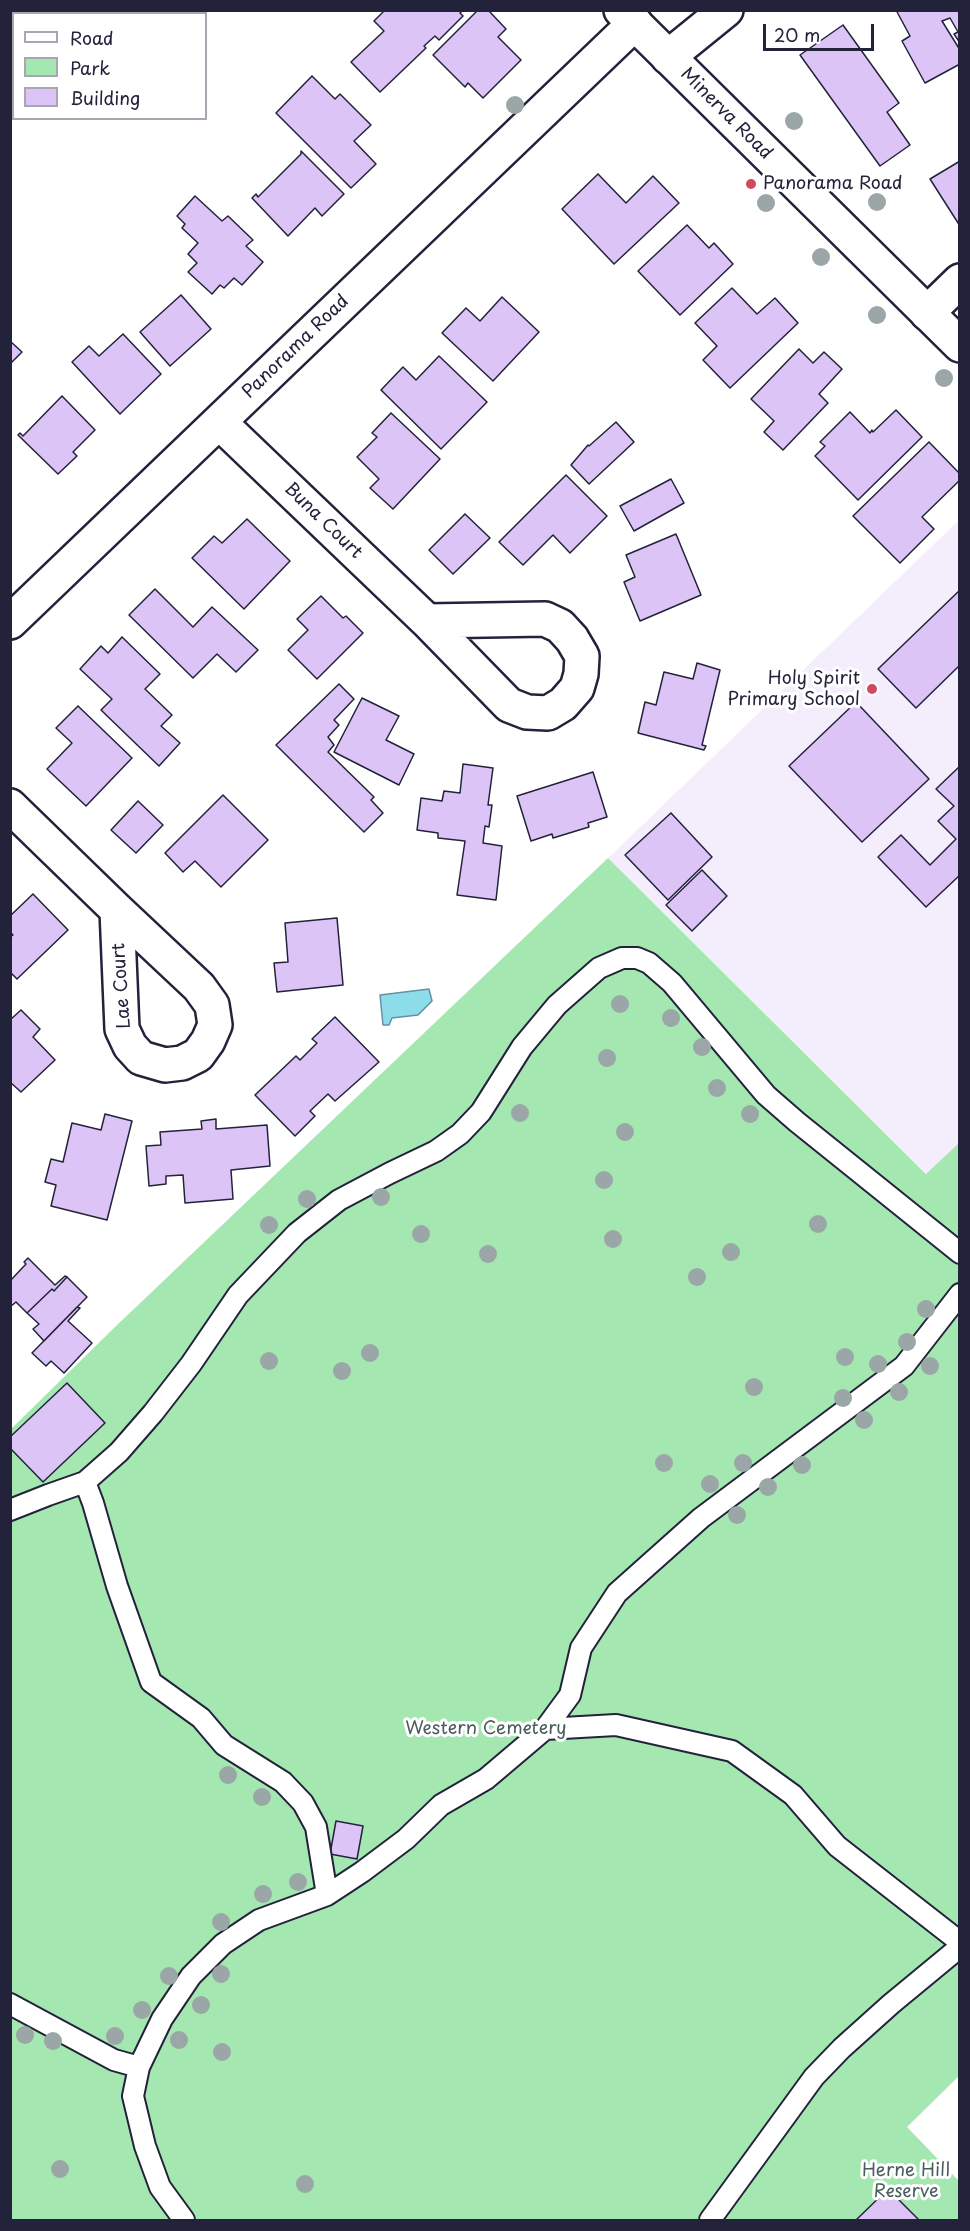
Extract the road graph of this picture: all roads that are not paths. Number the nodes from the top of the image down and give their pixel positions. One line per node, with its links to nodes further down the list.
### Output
1 (726, 10): 3 (street)
2 (628, 17): 3 (street, Minerva Road); 7 (street, Panorama Road)
3 (668, 57): 5 (street, Minerva Road)
4 (960, 281): 5 (street)
5 (927, 313): 6 (street, Minerva Road)
6 (960, 345)
7 (219, 422): 8 (street, Buna Court); 9 (street, Panorama Road)
8 (427, 621)
9 (10, 622)
10 (10, 806): 11 (street)
11 (117, 910)
12 (960, 1252): 14 (lane)
13 (960, 1294): 16 (lane)
14 (85, 1482): 15 (lane); 17 (lane)
15 (10, 1510)
16 (545, 1729): 17 (lane); 18 (lane)
17 (327, 1895): 20 (lane)
18 (960, 1944): 22 (lane)
19 (10, 2004): 20 (lane)
20 (139, 2067): 21 (lane)
21 (184, 2220)
22 (710, 2220)

